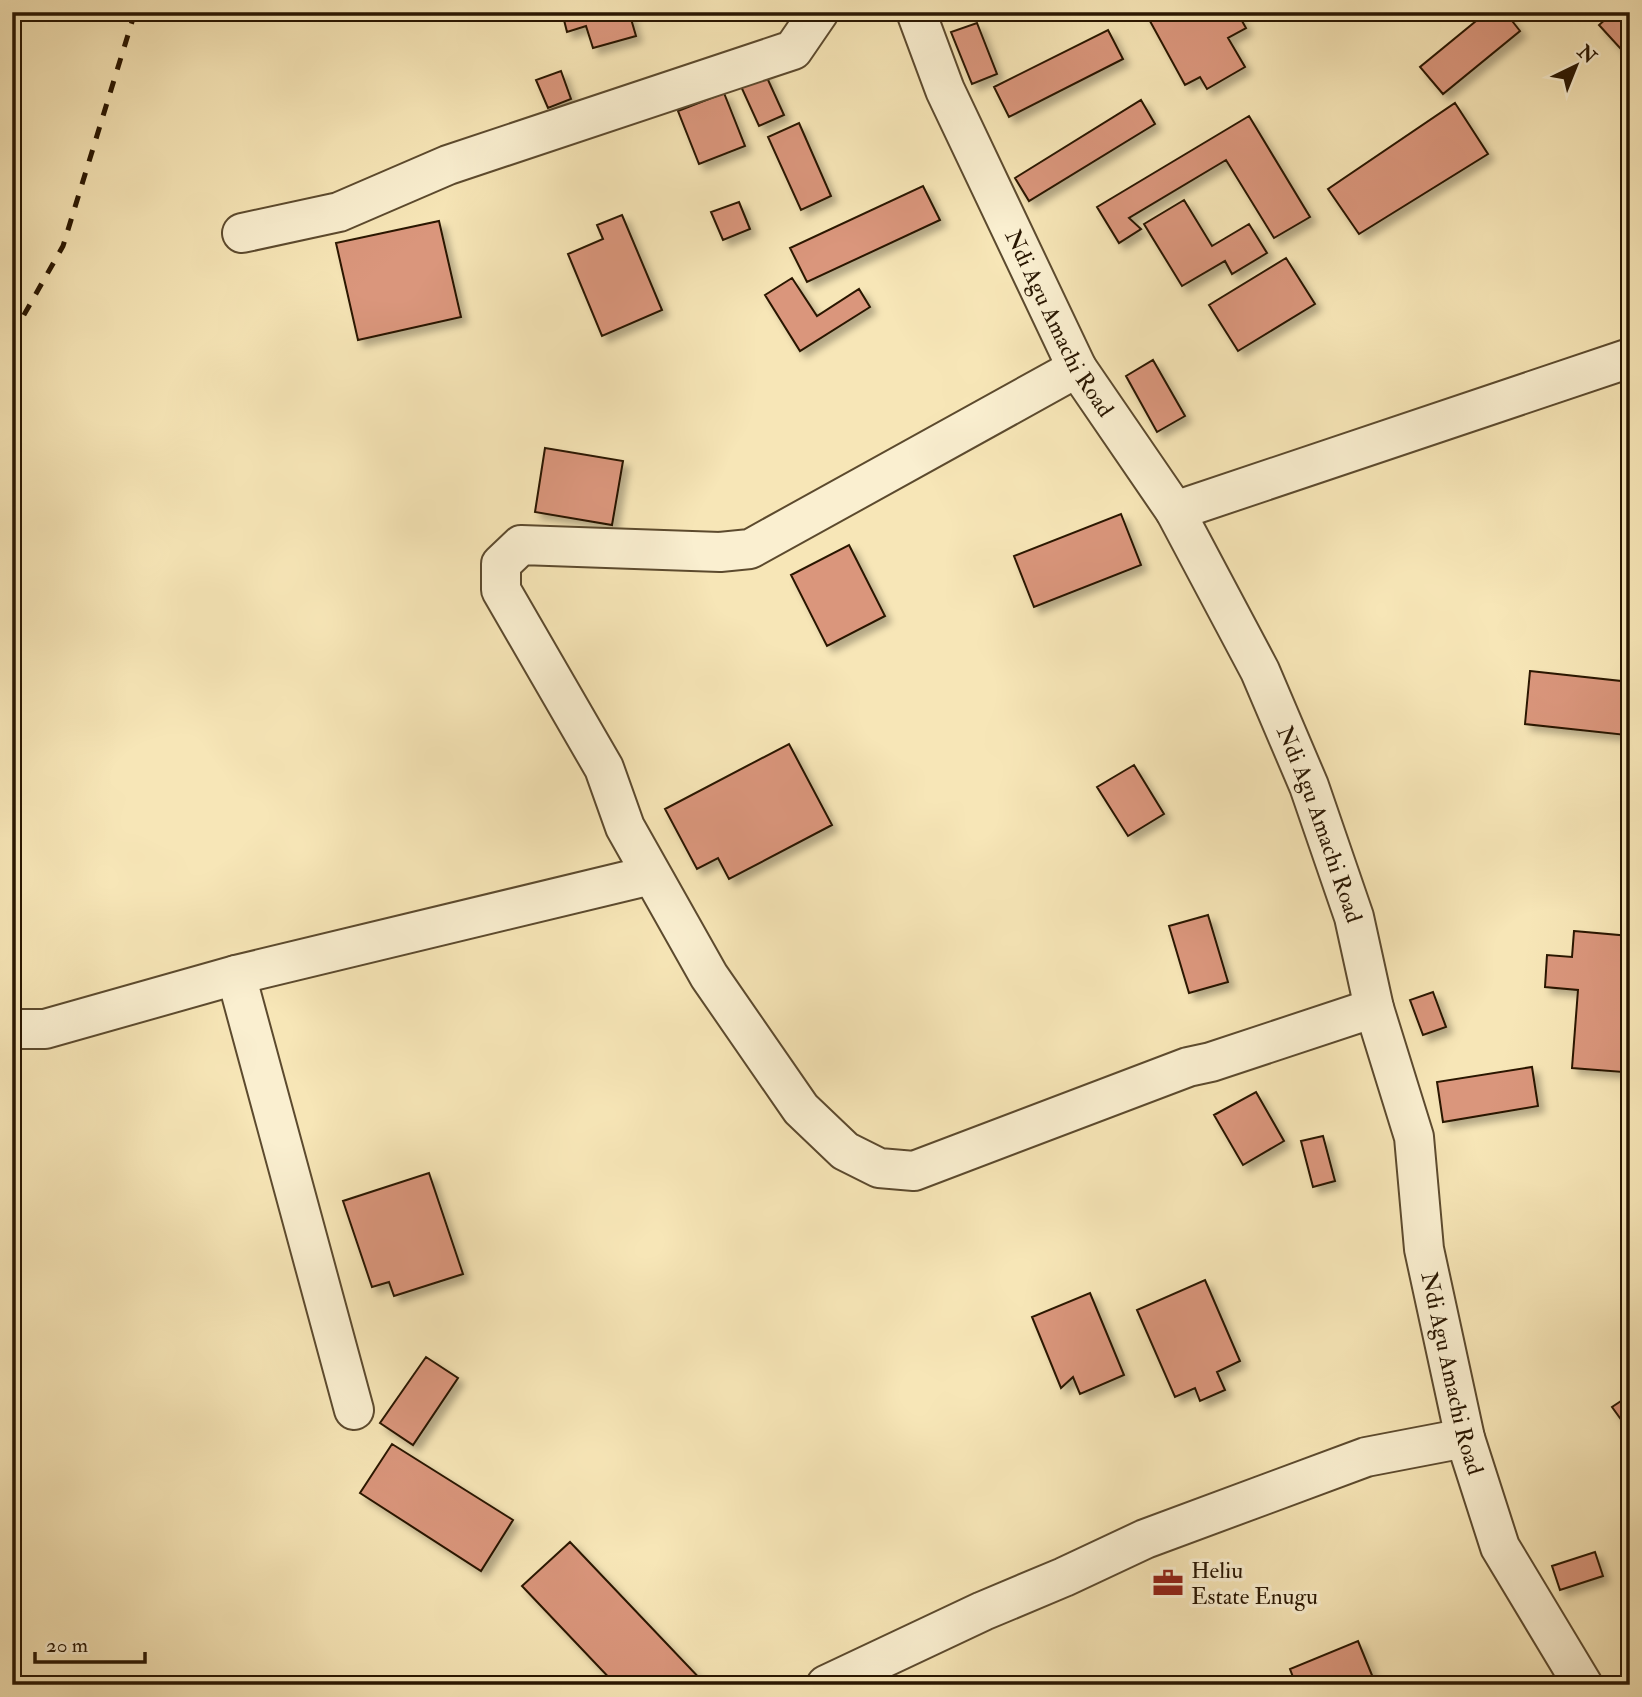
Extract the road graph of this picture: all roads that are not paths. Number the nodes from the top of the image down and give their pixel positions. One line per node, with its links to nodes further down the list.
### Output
1 (819, 12): 3 (street)
2 (916, 12): 5 (street, Ndi Agu Amachi Road)
3 (242, 233)
4 (1630, 358): 6 (street)
5 (1077, 368): 6 (street, Ndi Agu Amachi Road); 7 (street)
6 (1175, 512): 9 (street, Ndi Agu Amachi Road)
7 (651, 874): 8 (street); 9 (street)
8 (236, 975): 10 (street); 11 (street)
9 (1374, 1008): 12 (street, Ndi Agu Amachi Road)
10 (12, 1029)
11 (354, 1410)
12 (1465, 1438): 13 (street); 14 (street, Ndi Agu Amachi Road)
13 (826, 1685)
14 (1583, 1685)

